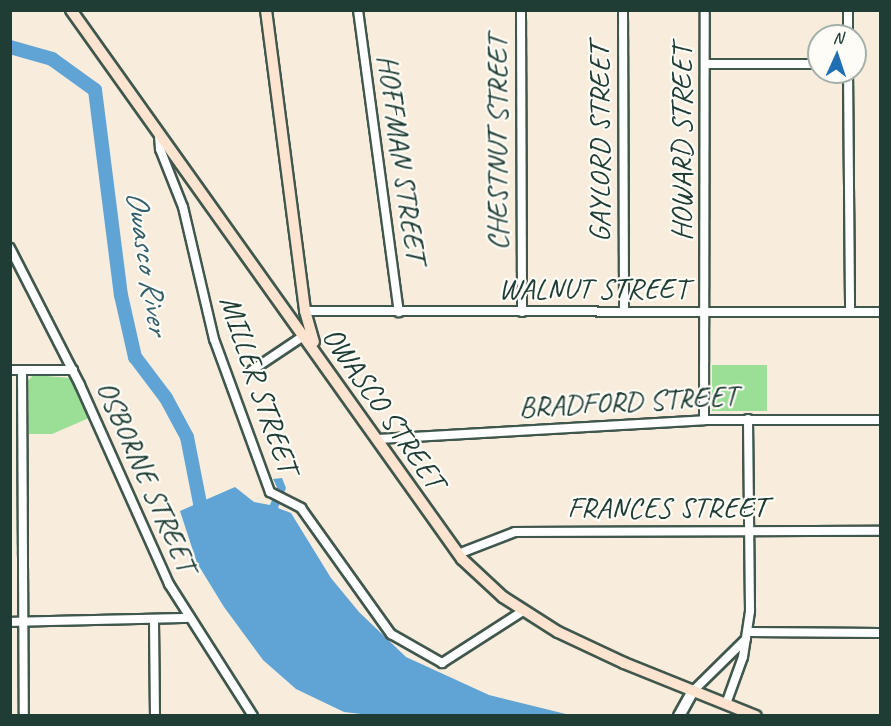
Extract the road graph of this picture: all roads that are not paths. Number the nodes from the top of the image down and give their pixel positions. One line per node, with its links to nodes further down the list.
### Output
1 (71, 10): 10 (main road, OWASCO STREET)
2 (266, 10): 12 (main road)
3 (358, 10): 13 (street, HOFFMAN STREET)
4 (521, 10): 14 (street, CHESTNUT STREET)
5 (623, 10): 15 (street, GAYLORD STREET)
6 (705, 10): 7 (street, HOWARD STREET)
7 (706, 64): 8 (street); 16 (street, HOWARD STREET)
8 (807, 64)
9 (848, 84): 17 (street)
10 (159, 135): 19 (main road, OWASCO STREET); 33 (street, MILLER STREET)
11 (10, 248): 24 (street, OSBORNE STREET)
12 (305, 311): 13 (street, WALNUT STREET); 19 (main road); 21 (main road)
13 (399, 312): 14 (street, WALNUT STREET)
14 (522, 312): 15 (street, WALNUT STREET)
15 (624, 312): 16 (street, WALNUT STREET)
16 (705, 312): 17 (street, WALNUT STREET); 27 (street, HOWARD STREET)
17 (850, 312): 18 (street, WALNUT STREET)
18 (880, 312)
19 (292, 319): 20 (main road, OWASCO STREET)
20 (305, 335): 21 (main road, OWASCO STREET); 25 (street)
21 (326, 366): 29 (main road, OWASCO STREET)
22 (10, 370): 23 (street)
23 (22, 370): 24 (street); 37 (street)
24 (73, 370): 34 (street, OSBORNE STREET)
25 (251, 371)
26 (748, 419): 27 (street, BRADFORD STREET); 28 (street, BRADFORD STREET); 30 (street)
27 (704, 420): 29 (street, BRADFORD STREET)
28 (880, 420)
29 (378, 440): 32 (main road, OWASCO STREET)
30 (749, 530): 31 (street, FRANCES STREET); 32 (street, FRANCES STREET); 39 (street)
31 (880, 531)
32 (458, 554): 33 (main road, OWASCO STREET)
33 (523, 611): 40 (main road, OWASCO STREET)
34 (190, 618): 35 (street); 44 (street, OSBORNE STREET)
35 (154, 621): 37 (street); 43 (street)
36 (10, 622): 37 (street)
37 (23, 622): 42 (street)
38 (880, 633): 39 (street)
39 (747, 635): 40 (street); 41 (street)
40 (693, 691): 41 (main road, OWASCO STREET); 45 (street)
41 (726, 704): 46 (main road, OWASCO STREET)
42 (24, 716)
43 (155, 716)
44 (253, 716)
45 (679, 716)
46 (756, 716)

